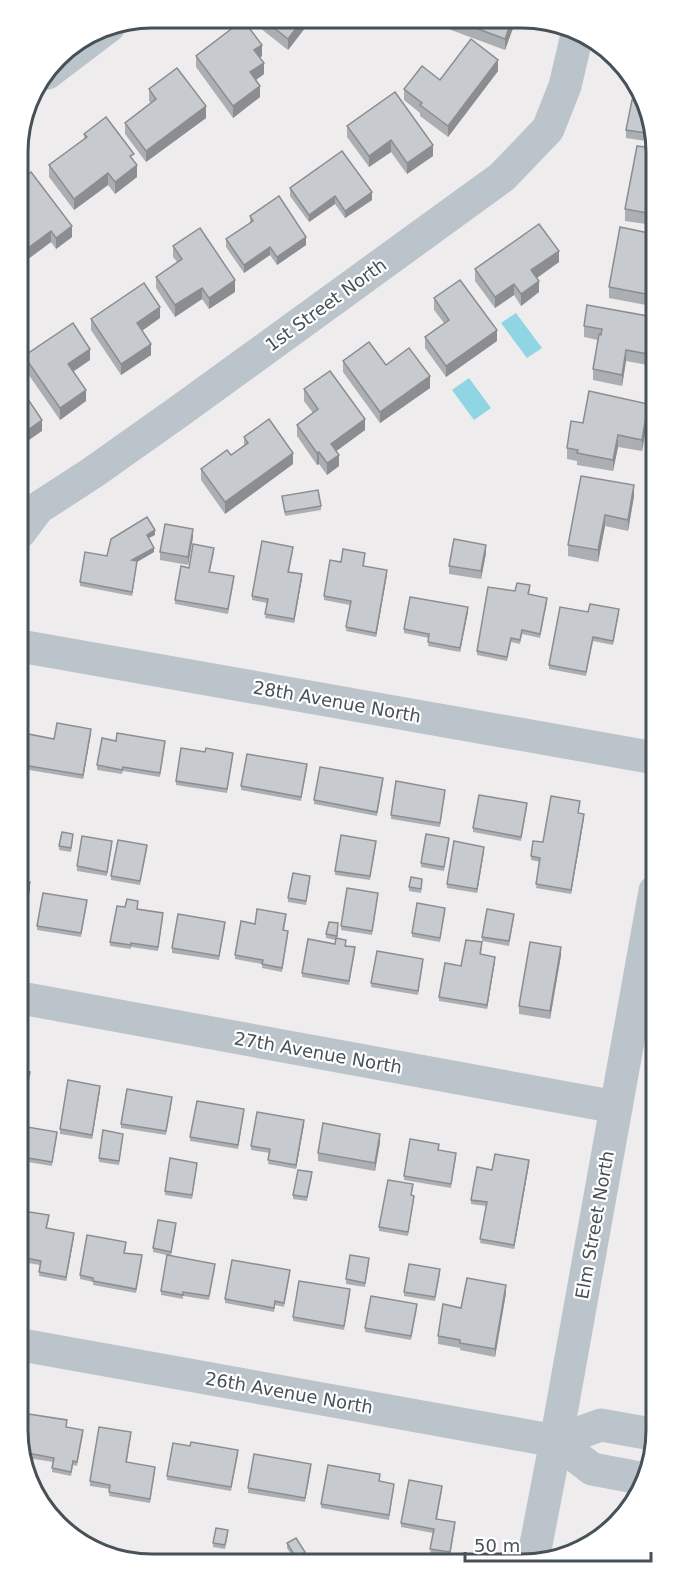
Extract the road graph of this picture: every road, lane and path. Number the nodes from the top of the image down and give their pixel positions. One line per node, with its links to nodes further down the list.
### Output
1 (576, 40): 2 (street, 1st Street North)
2 (29, 520)
3 (29, 648): 4 (street, 28th Avenue North)
4 (646, 756)
5 (646, 941): 7 (street, Elm Street North)
6 (28, 999): 7 (street, 27th Avenue North)
7 (616, 1107): 10 (street, Elm Street North)
8 (28, 1346): 10 (street, 26th Avenue North)
9 (646, 1433): 10 (street)
10 (556, 1442): 11 (street); 12 (street, Elm Street North)
11 (637, 1477)
12 (534, 1553)

